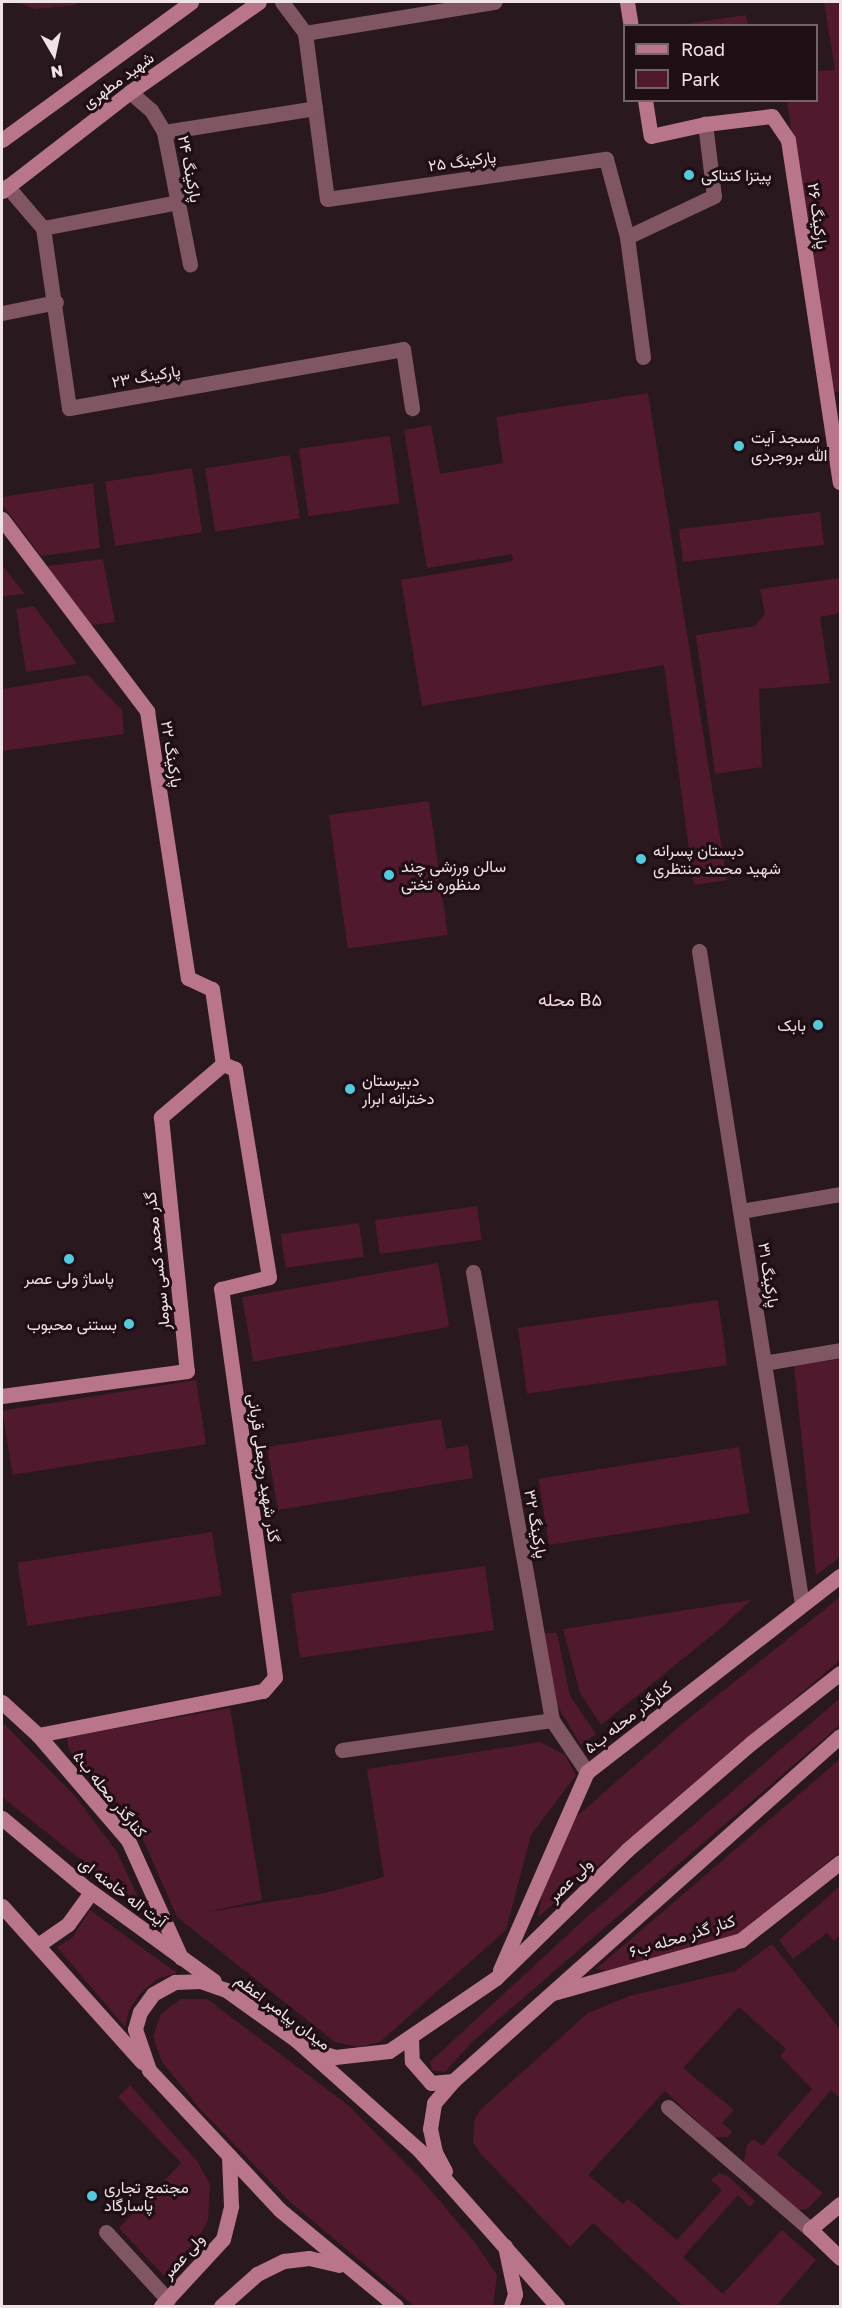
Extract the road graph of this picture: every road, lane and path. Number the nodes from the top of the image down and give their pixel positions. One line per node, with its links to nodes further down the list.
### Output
1 (191, 2): 13 (street, شهید مطهری)
2 (259, 2): 8 (street, شهید مطهری)
3 (282, 2): 7 (street, پارکینگ ۲۵)
4 (494, 2): 7 (street)
5 (627, 2): 6 (street)
6 (631, 24)
7 (305, 33): 10 (street, پارکینگ ۲۵)
8 (130, 92): 12 (street, پارکینگ ۲۴); 14 (street, شهید مطهری)
9 (645, 102): 11 (street, پارکینگ ۲۶)
10 (315, 108): 12 (street); 17 (street, پارکینگ ۲۵)
11 (705, 124): 17 (street); 23 (street, پارکینگ ۲۶)
12 (164, 132): 15 (street, پارکینگ ۲۴)
13 (2, 140)
14 (4, 189): 16 (street)
15 (178, 202): 16 (street); 18 (street, پارکینگ ۲۴)
16 (43, 228): 19 (street, پارکینگ ۲۳)
17 (627, 237): 21 (street, پارکینگ ۲۵)
18 (190, 264)
19 (56, 302): 20 (street); 22 (street, پارکینگ ۲۳)
20 (2, 313)
21 (643, 357)
22 (412, 408)
23 (840, 482)
24 (2, 519): 26 (street, پارکینگ ۲۲)
25 (699, 951): 28 (street, پارکینگ ۳۱)
26 (223, 1064): 32 (street, گذر محمد کسی سومار); 38 (street, گذر شهید رجبعلی قربانی)
27 (840, 1194): 28 (street)
28 (741, 1211): 31 (street, پارکینگ ۳۱)
29 (473, 1272): 37 (street, پارکینگ ۳۲)
30 (840, 1350): 31 (street)
31 (764, 1363): 34 (street, پارکینگ ۳۱)
32 (2, 1396)
33 (840, 1576): 34 (street, کنارگذر محله ب۵)
34 (802, 1604): 41 (street, کنارگذر محله ب۵)
35 (840, 1673): 48 (street, ولی عصر)
36 (2, 1702): 38 (street, کنارگذر محله ب۵)
37 (552, 1720): 40 (street); 41 (street, پارکینگ ۳۲)
38 (38, 1735): 47 (street, کنارگذر محله ب۵)
39 (840, 1736): 50 (street)
40 (342, 1750)
41 (587, 1772): 48 (street, کنارگذر محله ب۵)
42 (2, 1818): 44 (street, آیت اله خامنه ای)
43 (840, 1862): 50 (street, کنار گذر محله ب۶)
44 (91, 1892): 46 (street); 47 (street, آیت اله خامنه ای)
45 (2, 1906): 46 (street)
46 (38, 1945): 53 (street)
47 (181, 1958): 49 (street, آیت اله خامنه ای)
48 (496, 1978): 51 (street, ولی عصر)
49 (226, 1990): 52 (street, میدان پیامبر اعظم); 53 (street, میدان پیامبر اعظم)
50 (547, 1995): 54 (street)
51 (411, 2038): 52 (street, ولی عصر); 54 (street)
52 (303, 2047): 57 (street, میدان پیامبر اعظم)
53 (149, 2070): 56 (street, میدان پیامبر اعظم)
54 (453, 2081): 57 (street)
55 (668, 2107): 59 (street)
56 (229, 2156): 63 (street, میدان پیامبر اعظم); 64 (street, ولی عصر)
57 (454, 2190): 61 (street, میدان پیامبر اعظم)
58 (840, 2204): 59 (street)
59 (810, 2229): 62 (street)
60 (106, 2232): 64 (street)
61 (505, 2246): 65 (street); 68 (street)
62 (840, 2258)
63 (343, 2266): 66 (street); 67 (street, میدان پیامبر اعظم)
64 (165, 2303)
65 (556, 2304)
66 (221, 2307)
67 (396, 2307)
68 (511, 2307)

